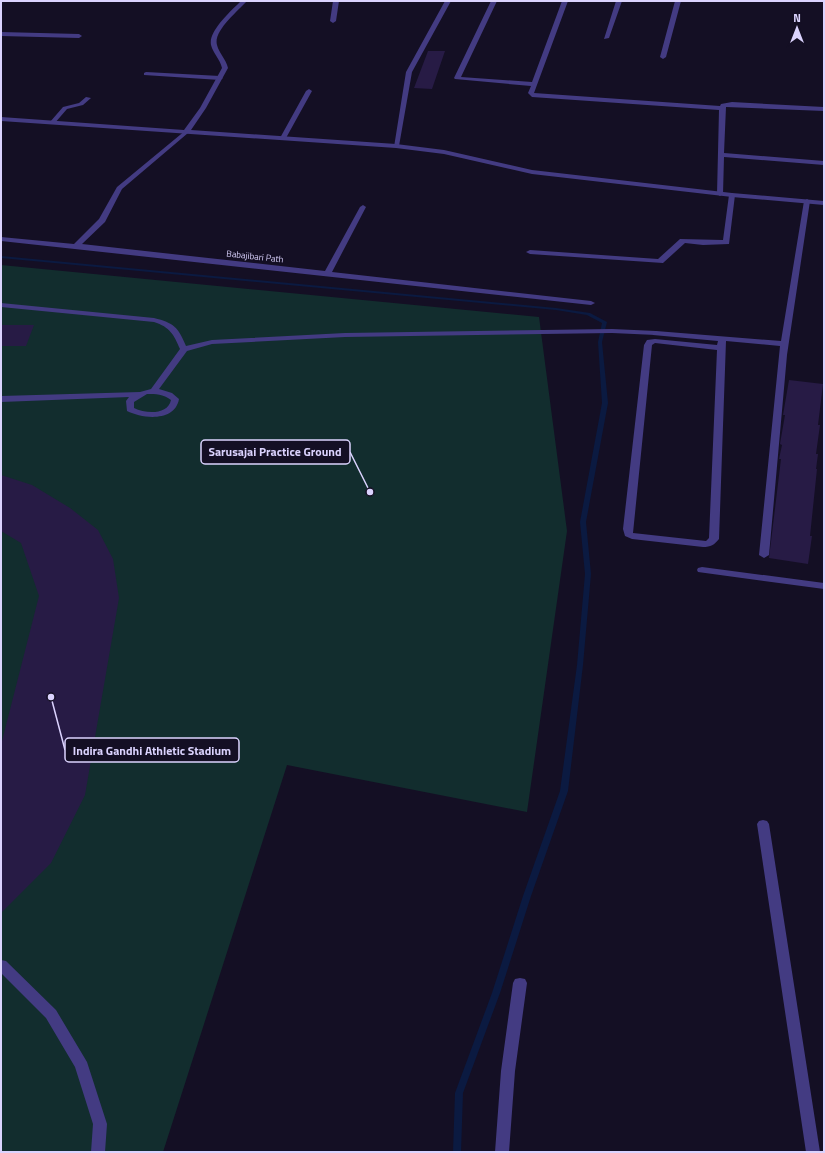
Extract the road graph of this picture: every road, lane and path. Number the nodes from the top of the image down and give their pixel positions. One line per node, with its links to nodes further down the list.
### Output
1 (244, 1): 14 (street)
2 (336, 1): 8 (street)
3 (448, 1): 24 (street)
4 (494, 1): 15 (street)
5 (565, 1): 15 (street)
6 (619, 1): 11 (street)
7 (678, 1): 12 (street)
8 (333, 21)
9 (1, 34): 10 (street)
10 (79, 36)
11 (606, 38)
12 (663, 57)
13 (146, 74): 14 (street)
14 (220, 78): 22 (street)
15 (534, 84): 18 (street)
16 (309, 91): 23 (street)
17 (88, 98): 21 (street)
18 (722, 108): 19 (street); 25 (street)
19 (824, 109)
20 (1, 119): 21 (street)
21 (52, 123): 22 (street)
22 (186, 132): 23 (street); 33 (street)
23 (283, 138): 24 (street)
24 (396, 146): 27 (street)
25 (721, 155): 26 (street); 27 (street)
26 (824, 163)
27 (720, 194): 28 (street)
28 (732, 196): 29 (street); 34 (street)
29 (807, 201): 30 (street); 39 (street)
30 (824, 203)
31 (363, 207): 35 (street)
32 (1, 239): 33 (street, Babajibari Path)
33 (76, 246): 35 (street, Babajibari Path)
34 (530, 252)
35 (327, 274): 36 (street, Babajibari Path)
36 (591, 303)
37 (1, 305): 41 (street)
38 (722, 339): 39 (street); 40 (street); 41 (street)
39 (785, 344): 45 (street)
40 (721, 348): 40 (street)
41 (184, 349): 42 (street)
42 (154, 391): 43 (street); 43 (street)
43 (139, 394): 44 (street)
44 (1, 399)
45 (764, 555)
46 (702, 570): 47 (street)
47 (824, 586)
48 (763, 824): 53 (street)
49 (1, 965): 51 (street)
50 (520, 984): 52 (street)
51 (98, 1152)
52 (502, 1152)
53 (813, 1152)

